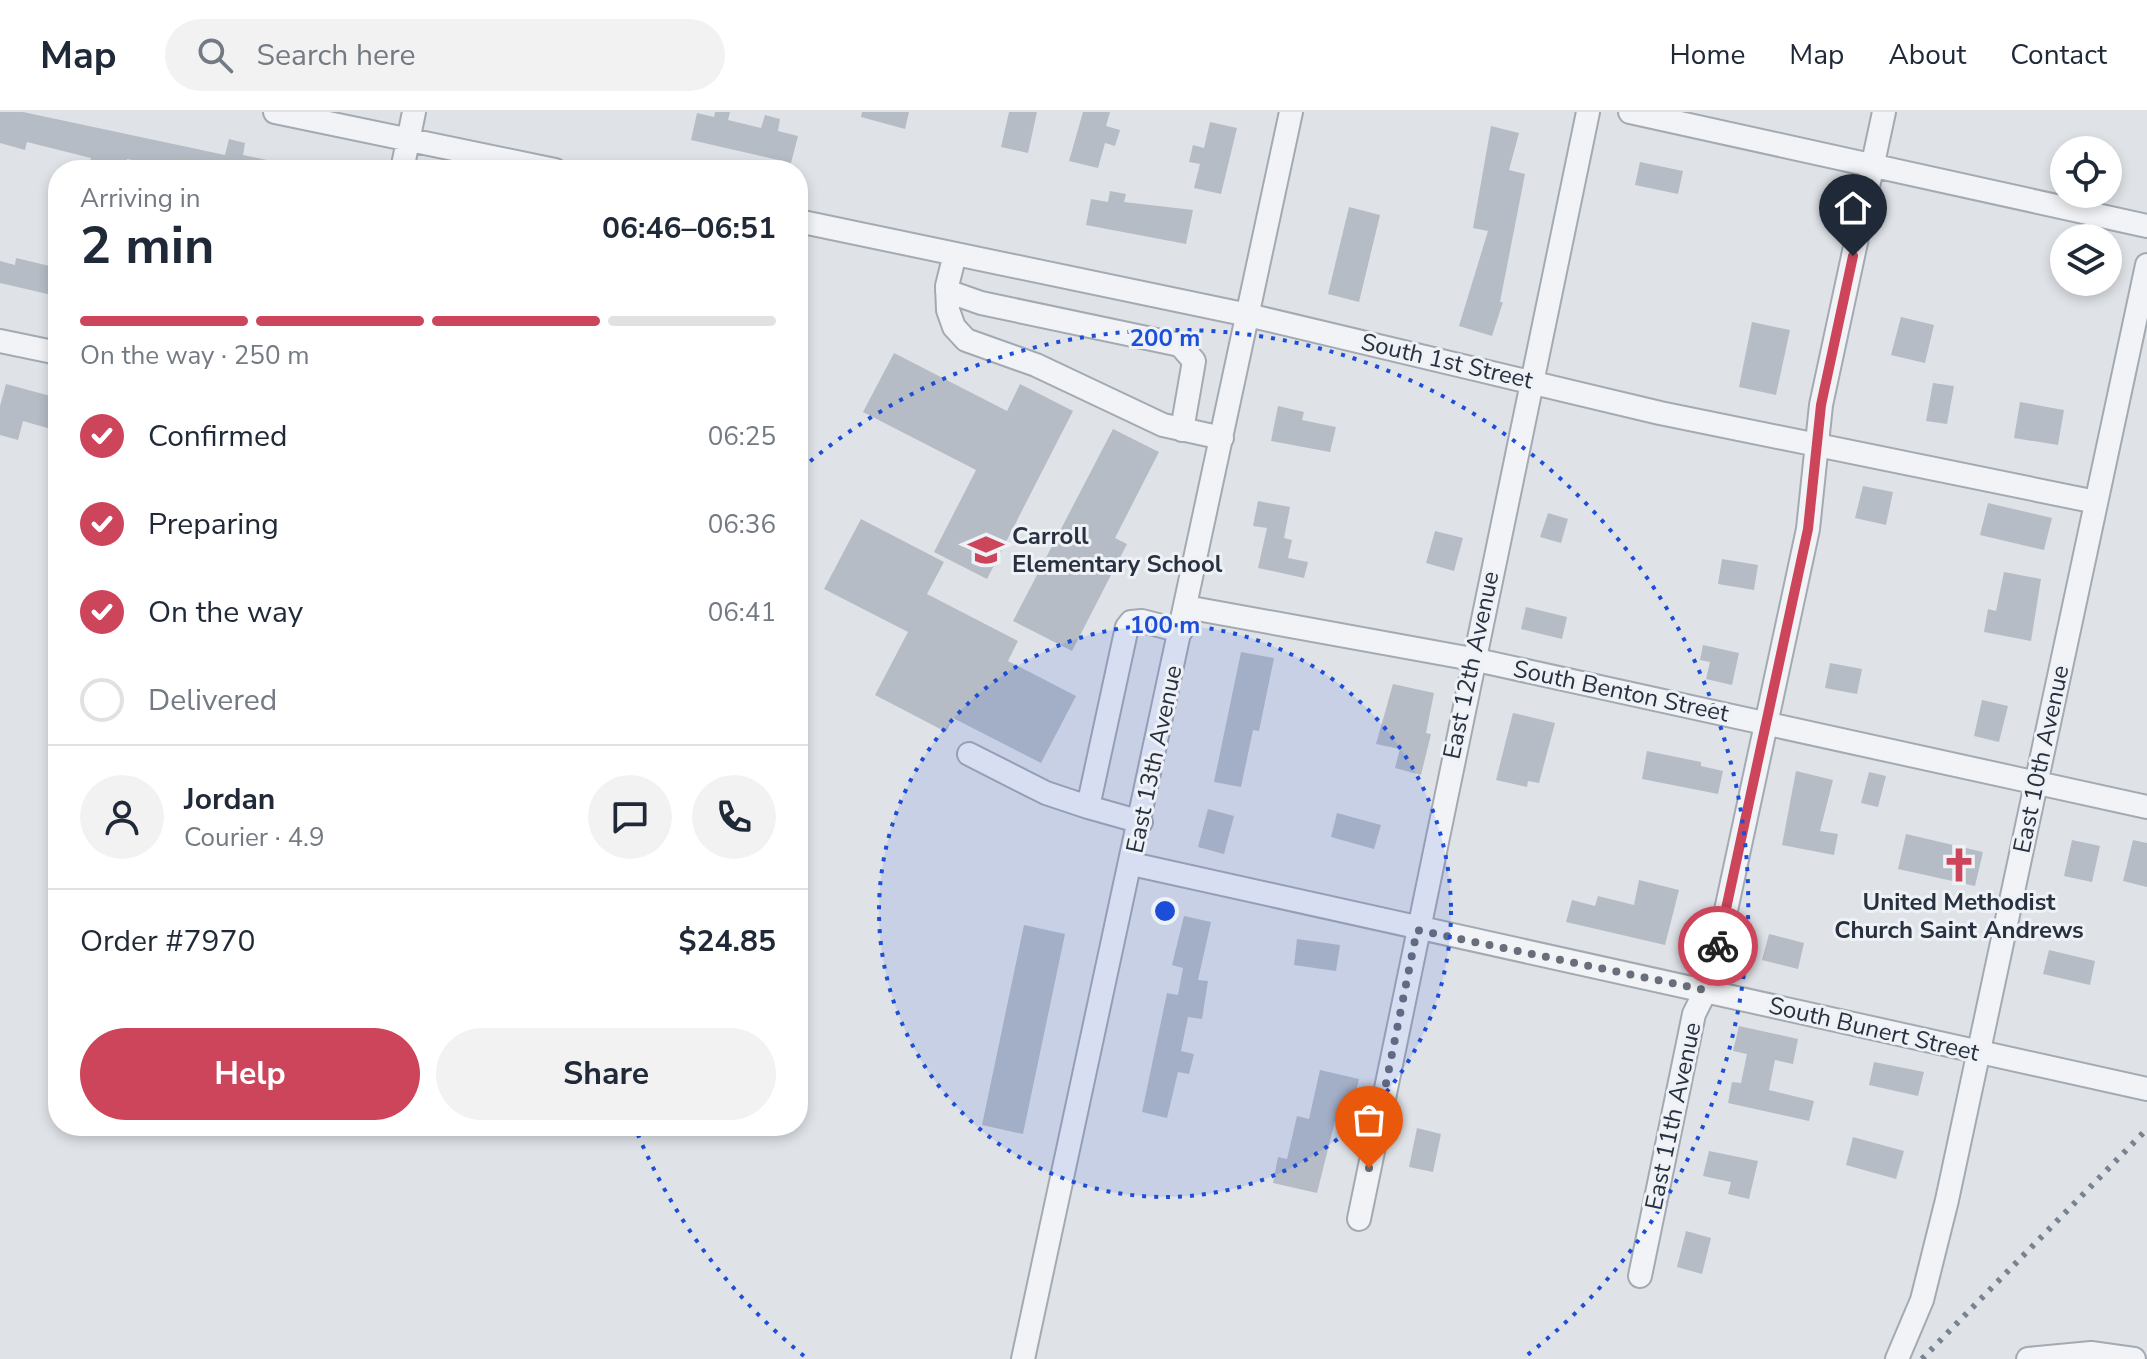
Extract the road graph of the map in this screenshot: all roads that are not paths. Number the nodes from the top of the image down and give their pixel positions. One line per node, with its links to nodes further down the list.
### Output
1 (275, 112): 7 (street)
2 (414, 112): 7 (street)
3 (1291, 112): 16 (street, East 13th Avenue)
4 (1588, 112): 19 (street, East 12th Avenue)
5 (1630, 112): 10 (street)
6 (1884, 112): 10 (street, East 11th Avenue)
7 (409, 140): 8 (street); 9 (street)
8 (404, 160)
9 (506, 160)
10 (1872, 167): 12 (street); 22 (street, East 11th Avenue)
11 (808, 223): 13 (street, South 1st Street)
12 (2147, 226)
13 (955, 254): 15 (street); 16 (street, South 1st Street)
14 (2147, 265): 23 (street, East 10th Avenue)
15 (947, 291): 20 (street); 20 (street)
16 (1248, 315): 19 (street, South 1st Street); 21 (street, East 13th Avenue)
17 (0, 341): 18 (street)
18 (48, 351)
19 (1531, 381): 22 (street, South 1st Street); 26 (street, East 12th Avenue)
20 (1182, 430): 21 (street)
21 (1222, 438): 24 (street, East 13th Avenue)
22 (1817, 445): 23 (street, South 1st Street); 27 (street, East 11th Avenue)
23 (2096, 502): 29 (street, East 10th Avenue)
24 (1186, 607): 25 (street, East 13th Avenue); 26 (street, South Benton Street)
25 (1181, 631): 30 (street); 32 (street, East 13th Avenue)
26 (1472, 659): 27 (street, South Benton Street); 34 (street, East 12th Avenue)
27 (1766, 723): 29 (street, South Benton Street); 35 (street, East 11th Avenue)
28 (969, 754): 30 (street)
29 (2035, 784): 31 (street, South Benton Street); 36 (street, East 10th Avenue)
30 (1088, 807): 32 (street)
31 (2147, 807)
32 (1141, 822): 33 (street, East 13th Avenue)
33 (1132, 864): 34 (street, South Bunert Street); 40 (street, East 13th Avenue)
34 (1417, 930): 35 (street, South Bunert Street); 38 (street, East 12th Avenue)
35 (1705, 990): 36 (street, South Bunert Street); 39 (street, East 11th Avenue)
36 (1978, 1052): 37 (street, South Bunert Street); 41 (street, East 10th Avenue)
37 (2147, 1089)
38 (1359, 1219)
39 (1640, 1276)
40 (1023, 1359)
41 (1897, 1359)
42 (2028, 1359): 43 (street)
43 (2134, 1359)

